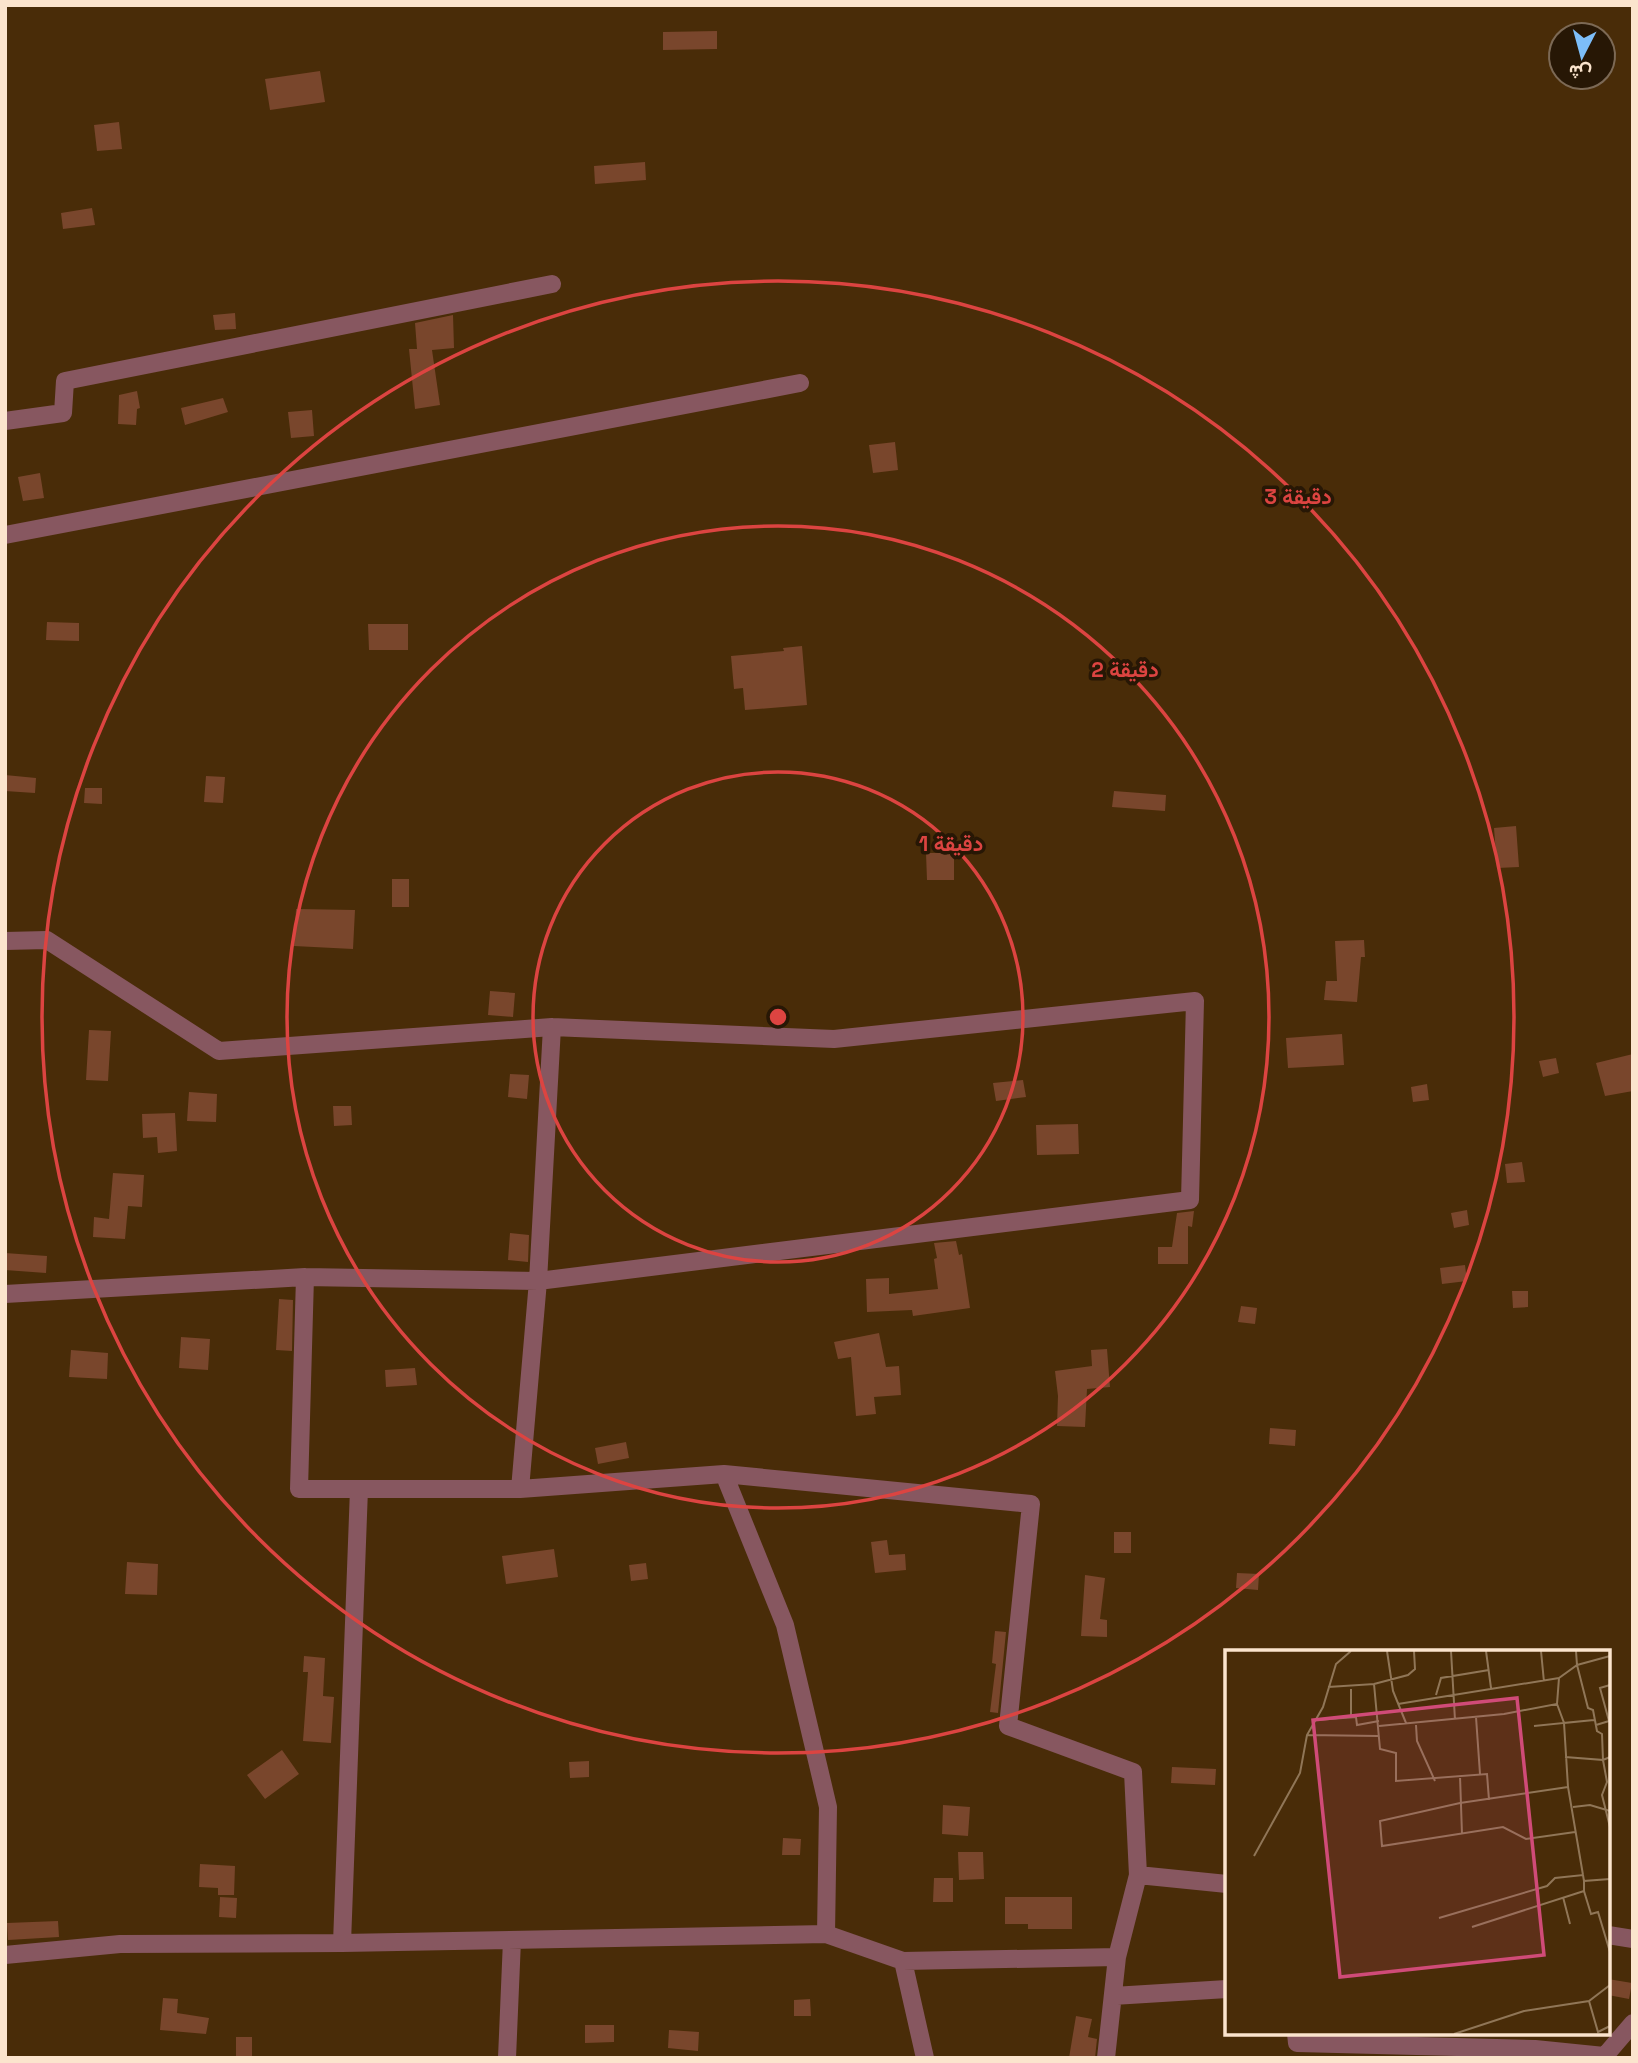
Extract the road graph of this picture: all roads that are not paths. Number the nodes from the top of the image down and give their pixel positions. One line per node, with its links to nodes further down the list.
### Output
1 (552, 284): 3 (street)
2 (800, 383): 4 (street)
3 (5, 421)
4 (5, 535)
5 (5, 942): 6 (street)
6 (552, 1027): 8 (street); 8 (street)
7 (306, 1277): 8 (street); 9 (street); 11 (street)
8 (538, 1280): 12 (street)
9 (5, 1294)
10 (724, 1474): 12 (street); 13 (street); 15 (street)
11 (359, 1489): 12 (street); 19 (street)
12 (520, 1489)
13 (1138, 1875): 14 (street); 21 (street)
14 (1225, 1884)
15 (826, 1934): 18 (street); 22 (street)
16 (1610, 1935): 17 (street)
17 (1633, 1939)
18 (512, 1940): 19 (street); 29 (street)
19 (342, 1943): 20 (street)
20 (5, 1955)
21 (1117, 1957): 22 (street); 24 (street)
22 (903, 1961): 30 (street)
23 (1225, 1989): 24 (street)
24 (1113, 1996): 31 (street)
25 (1633, 2023): 28 (street)
26 (1296, 2035): 27 (street)
27 (1337, 2051): 28 (street)
28 (1603, 2057)
29 (507, 2058)
30 (925, 2058)
31 (1107, 2058)

